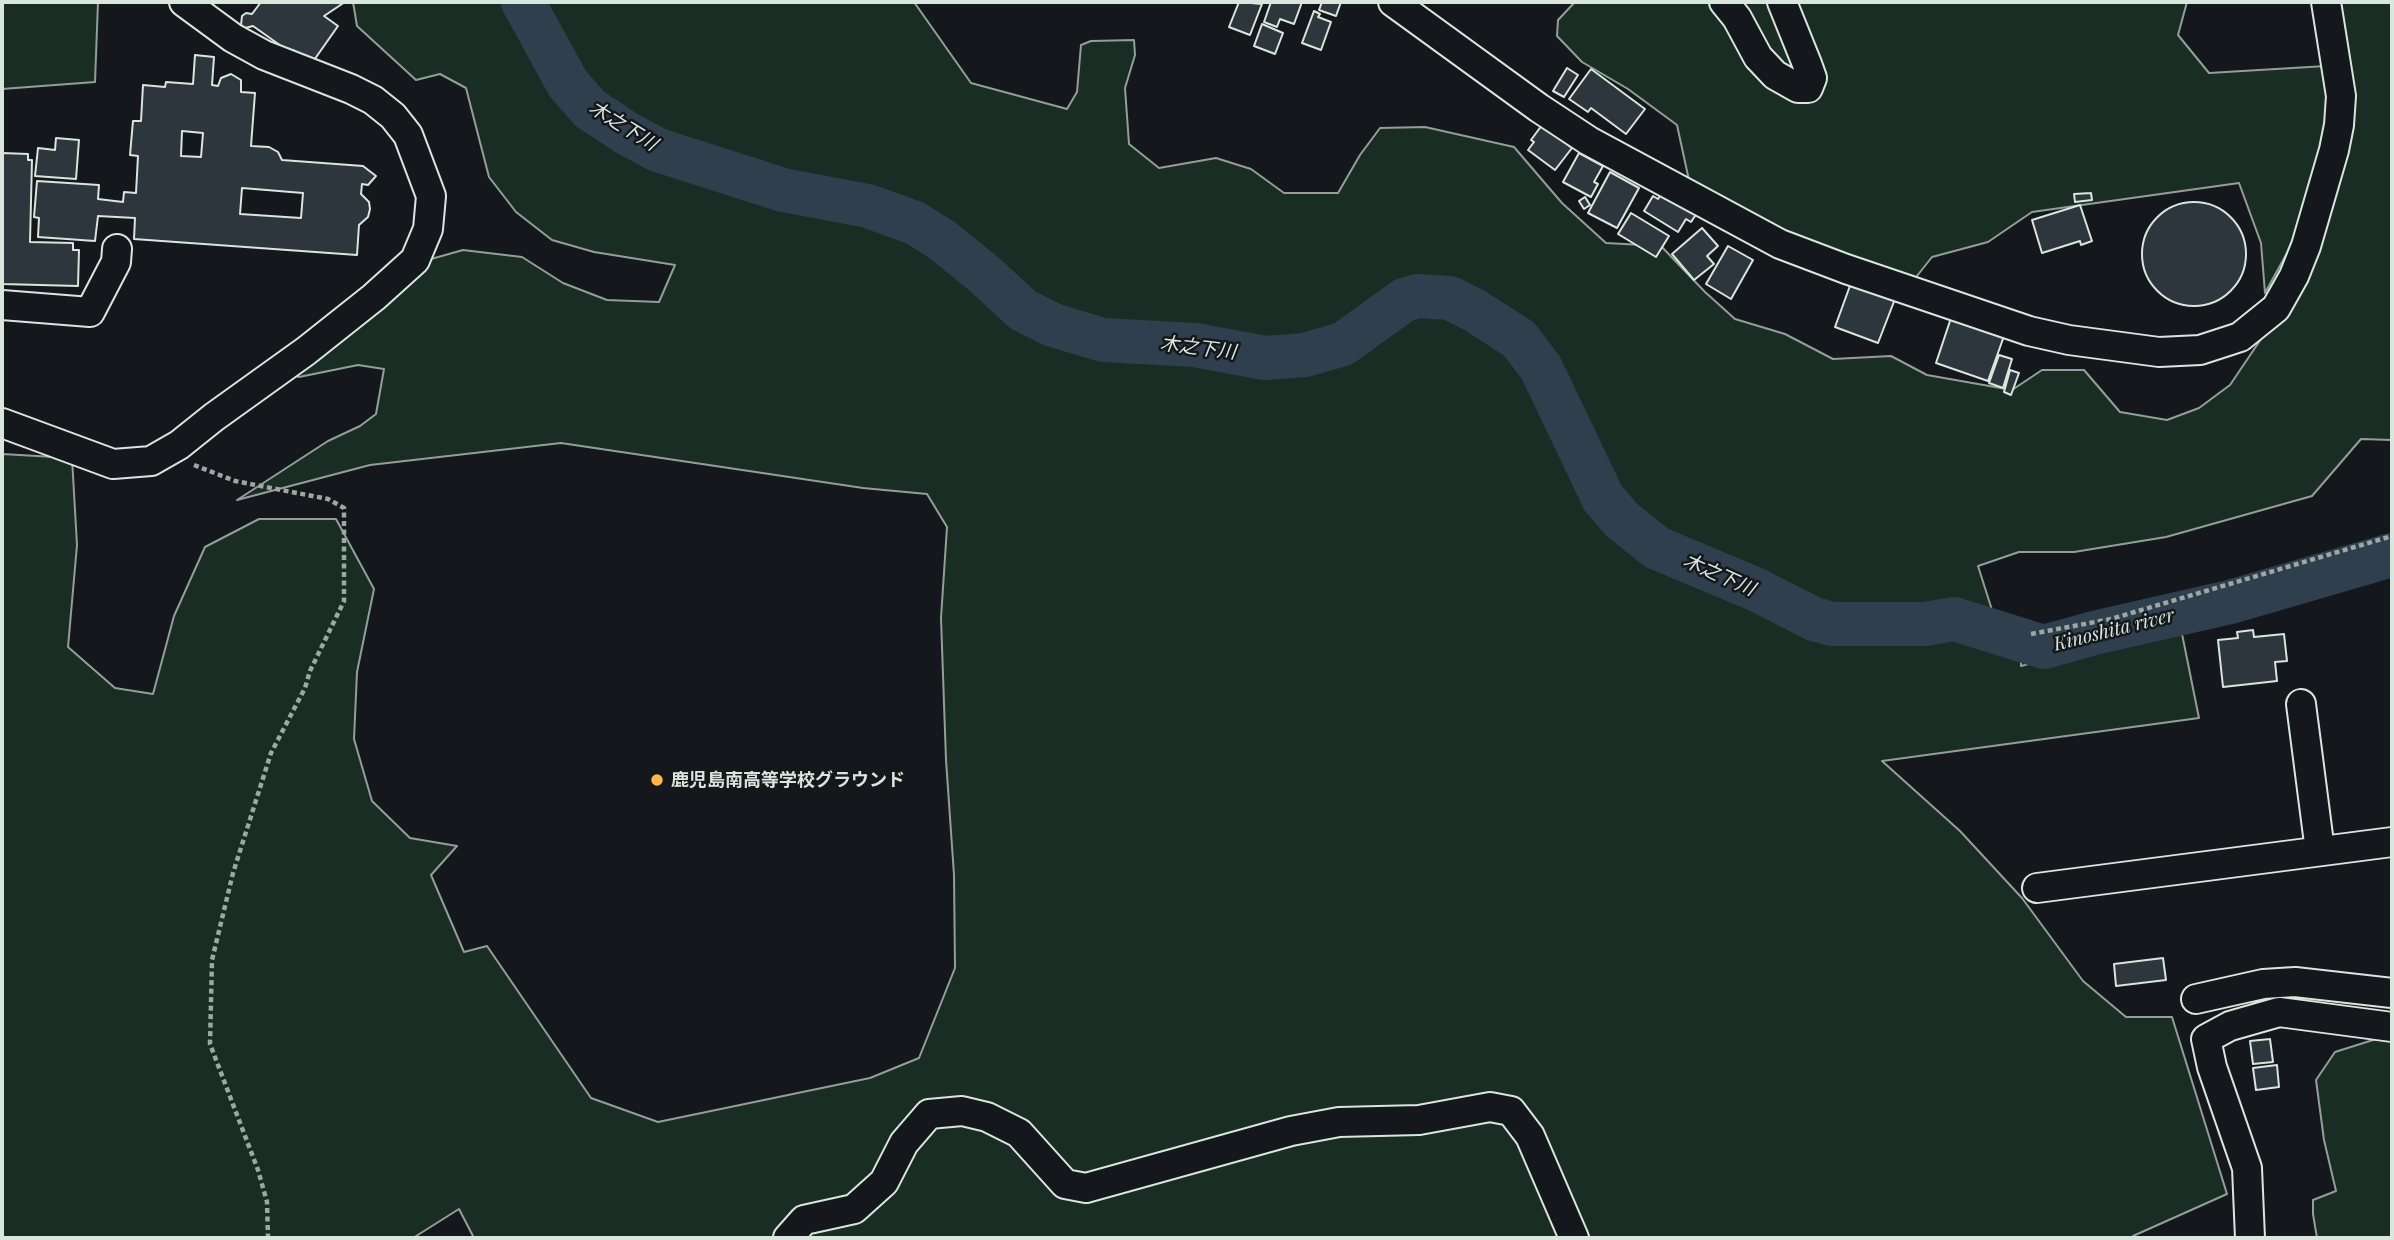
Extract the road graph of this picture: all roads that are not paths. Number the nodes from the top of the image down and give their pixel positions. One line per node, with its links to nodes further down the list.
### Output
1 (184, 2): 8 (street)
2 (1393, 2): 5 (street)
3 (1724, 2): 4 (street)
4 (1782, 2)
5 (2326, 2)
6 (117, 248): 7 (street)
7 (2, 304)
8 (2, 423)
9 (2301, 704): 11 (street)
10 (2392, 842): 11 (street)
11 (2320, 851): 12 (street)
12 (2037, 888)
13 (2392, 993): 14 (street)
14 (2196, 999)
15 (2392, 1027): 18 (street)
16 (788, 1238): 17 (street)
17 (1574, 1238)
18 (2250, 1238)

